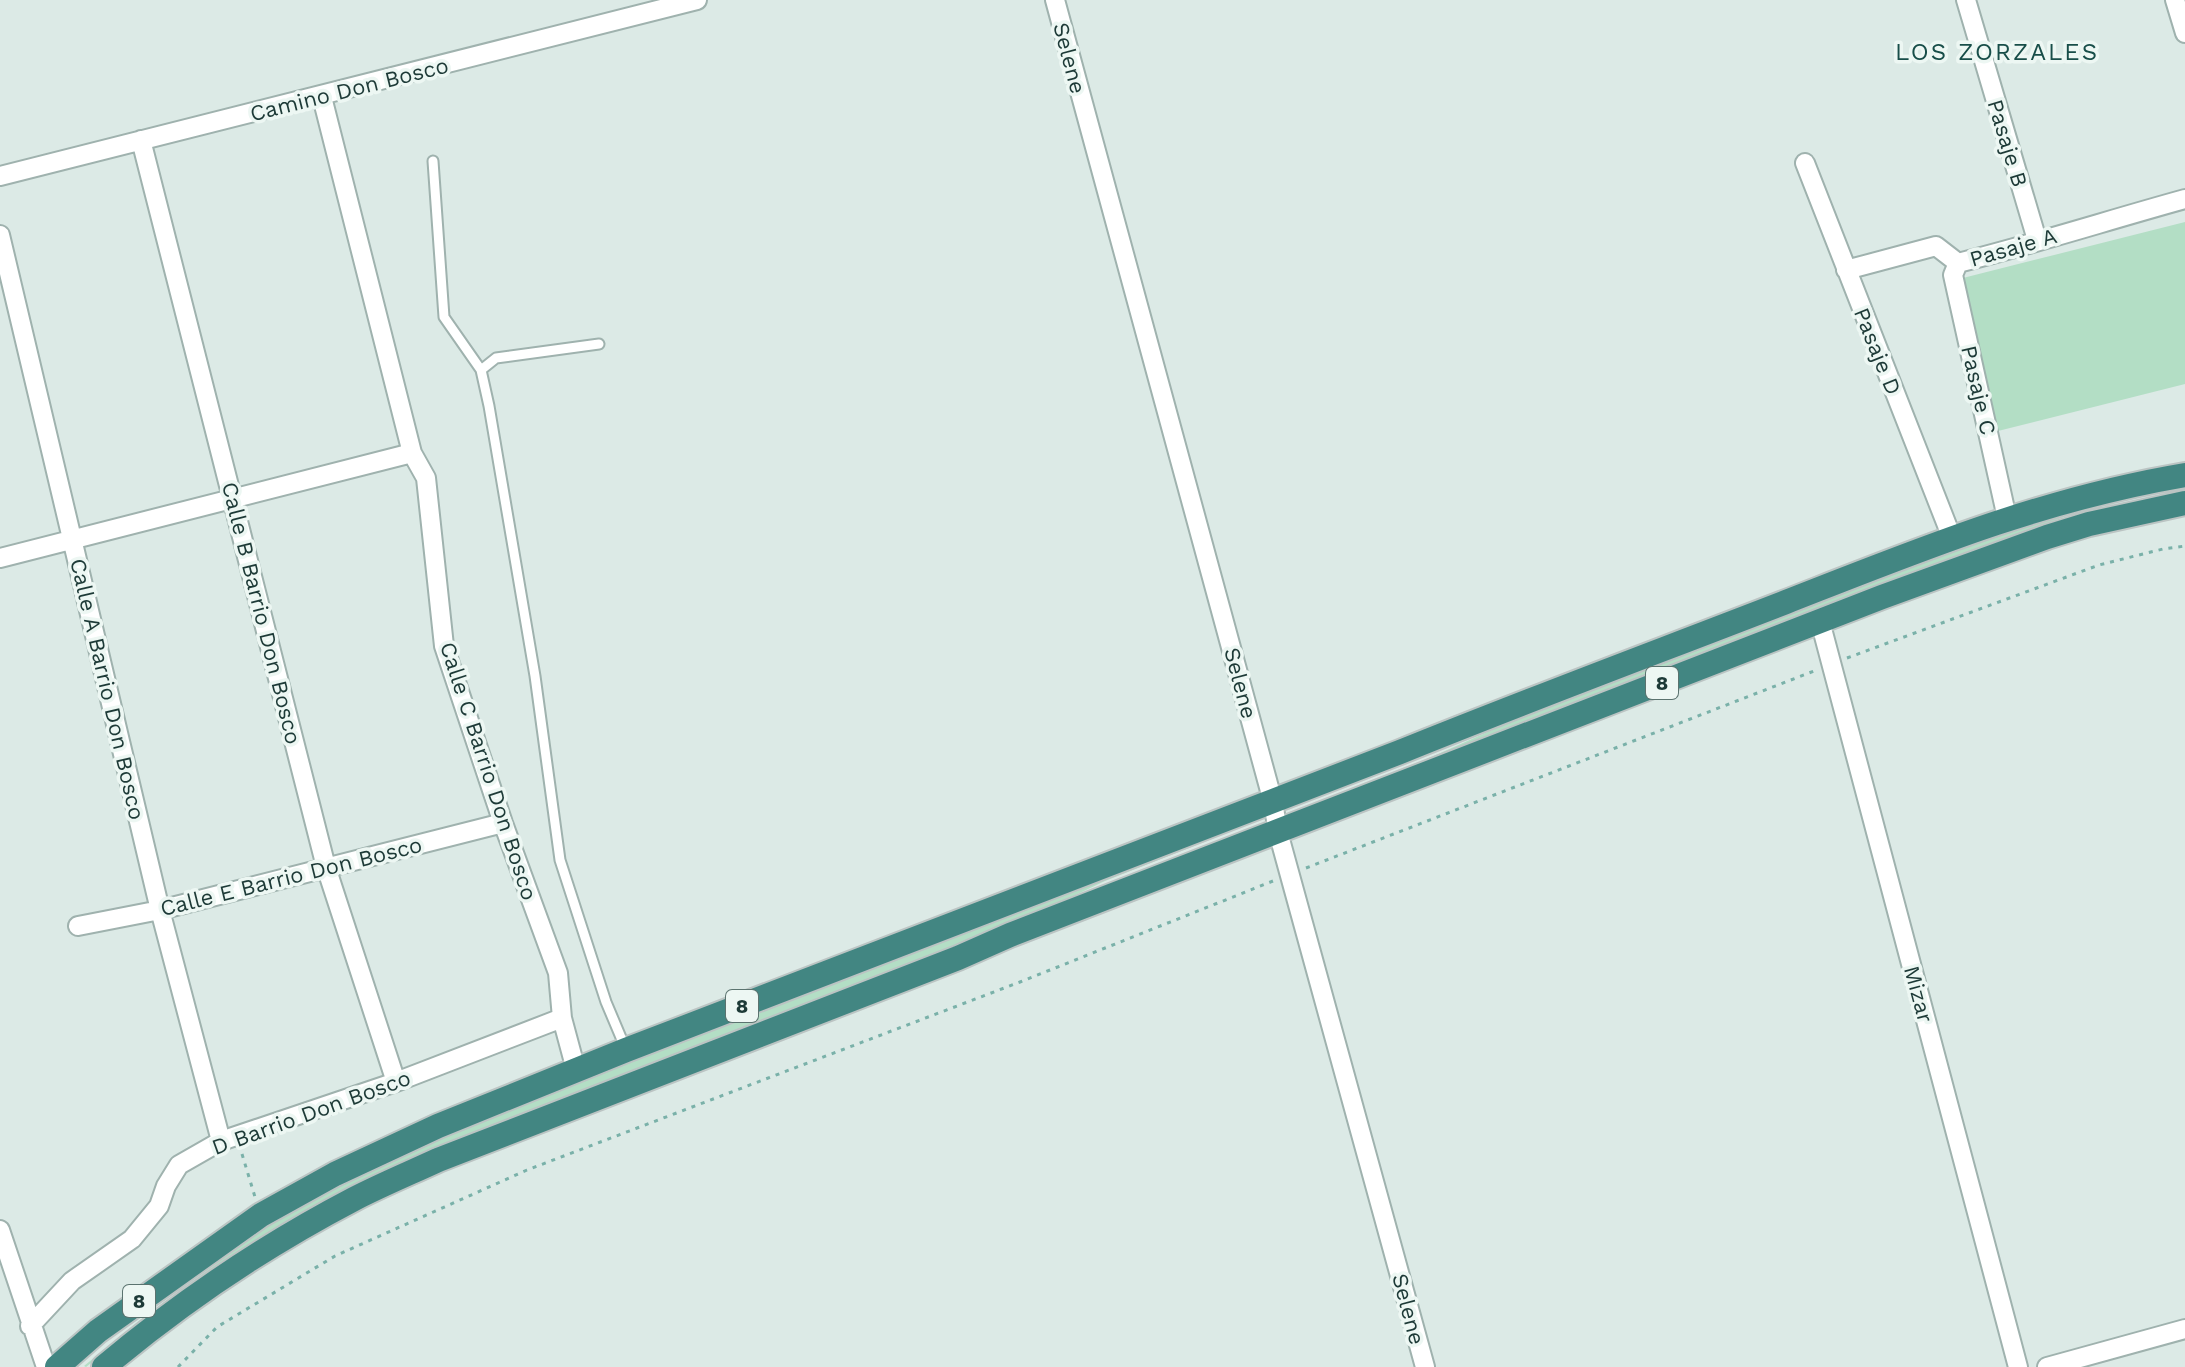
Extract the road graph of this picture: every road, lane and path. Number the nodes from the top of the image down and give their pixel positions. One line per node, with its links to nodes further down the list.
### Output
1 (697, 0): 6 (street, Camino Don Bosco)
2 (1055, 0): 29 (street, Selene)
3 (1966, 0): 13 (street, Pasaje B)
4 (2175, 0): 5 (street)
5 (2185, 33)
6 (322, 97): 7 (street, Camino Don Bosco); 18 (street, Calle C Barrio Don Bosco)
7 (141, 140): 10 (street, Camino Don Bosco); 20 (street, Calle B Barrio Don Bosco)
8 (433, 161): 17 (lane)
9 (1805, 163): 15 (street, Pasaje D)
10 (0, 176)
11 (2185, 199): 13 (street, Pasaje A)
12 (0, 235): 24 (street, Calle A Barrio Don Bosco)
13 (2037, 240): 14 (street, Pasaje A)
14 (1958, 263): 15 (street, Pasaje A); 22 (street, Pasaje C)
15 (1846, 270): 23 (street, Pasaje D)
16 (599, 344): 17 (lane)
17 (481, 370): 37 (lane)
18 (412, 453): 20 (street); 30 (street, Calle C Barrio Don Bosco)
19 (2185, 475): 22 (highway, 8)
20 (233, 500): 24 (street); 32 (street, Calle B Barrio Don Bosco)
21 (2185, 503): 27 (highway, 8)
22 (2007, 518): 23 (highway, 8)
23 (1952, 538): 29 (highway, 8)
24 (73, 540): 26 (street); 34 (street, Calle A Barrio Don Bosco)
25 (2185, 546): 28 (path)
26 (0, 558)
27 (1820, 621): 28 (street, Mizar); 31 (highway, 8)
28 (1832, 664): 33 (path); 51 (street, Mizar)
29 (1273, 802): 31 (street, Selene); 37 (highway, 8)
30 (503, 823): 32 (street, Calle E Barrio Don Bosco); 36 (street, Calle C Barrio Don Bosco)
31 (1278, 832): 33 (street, Selene); 48 (highway, 8)
32 (326, 867): 34 (street, Calle E Barrio Don Bosco); 39 (street, Calle B Barrio Don Bosco)
33 (1290, 874): 49 (path); 50 (street, Selene)
34 (160, 910): 35 (street, Calle E Barrio Don Bosco); 40 (street, Calle A Barrio Don Bosco)
35 (78, 926)
36 (562, 1018): 38 (street, Calle C Barrio Don Bosco); 39 (street, D Barrio Don Bosco)
37 (626, 1050): 38 (highway, 8)
38 (576, 1070): 41 (highway, 8)
39 (396, 1082): 40 (street, D Barrio Don Bosco)
40 (229, 1139): 41 (path); 44 (street, D Barrio Don Bosco)
41 (261, 1215): 47 (highway, 8)
42 (0, 1230): 43 (street)
43 (3, 1254): 44 (street)
44 (30, 1326): 46 (street)
45 (2185, 1329): 52 (street)
46 (46, 1367)
47 (57, 1367)
48 (104, 1367)
49 (178, 1367)
50 (1425, 1367)
51 (2018, 1367)
52 (2047, 1367)

